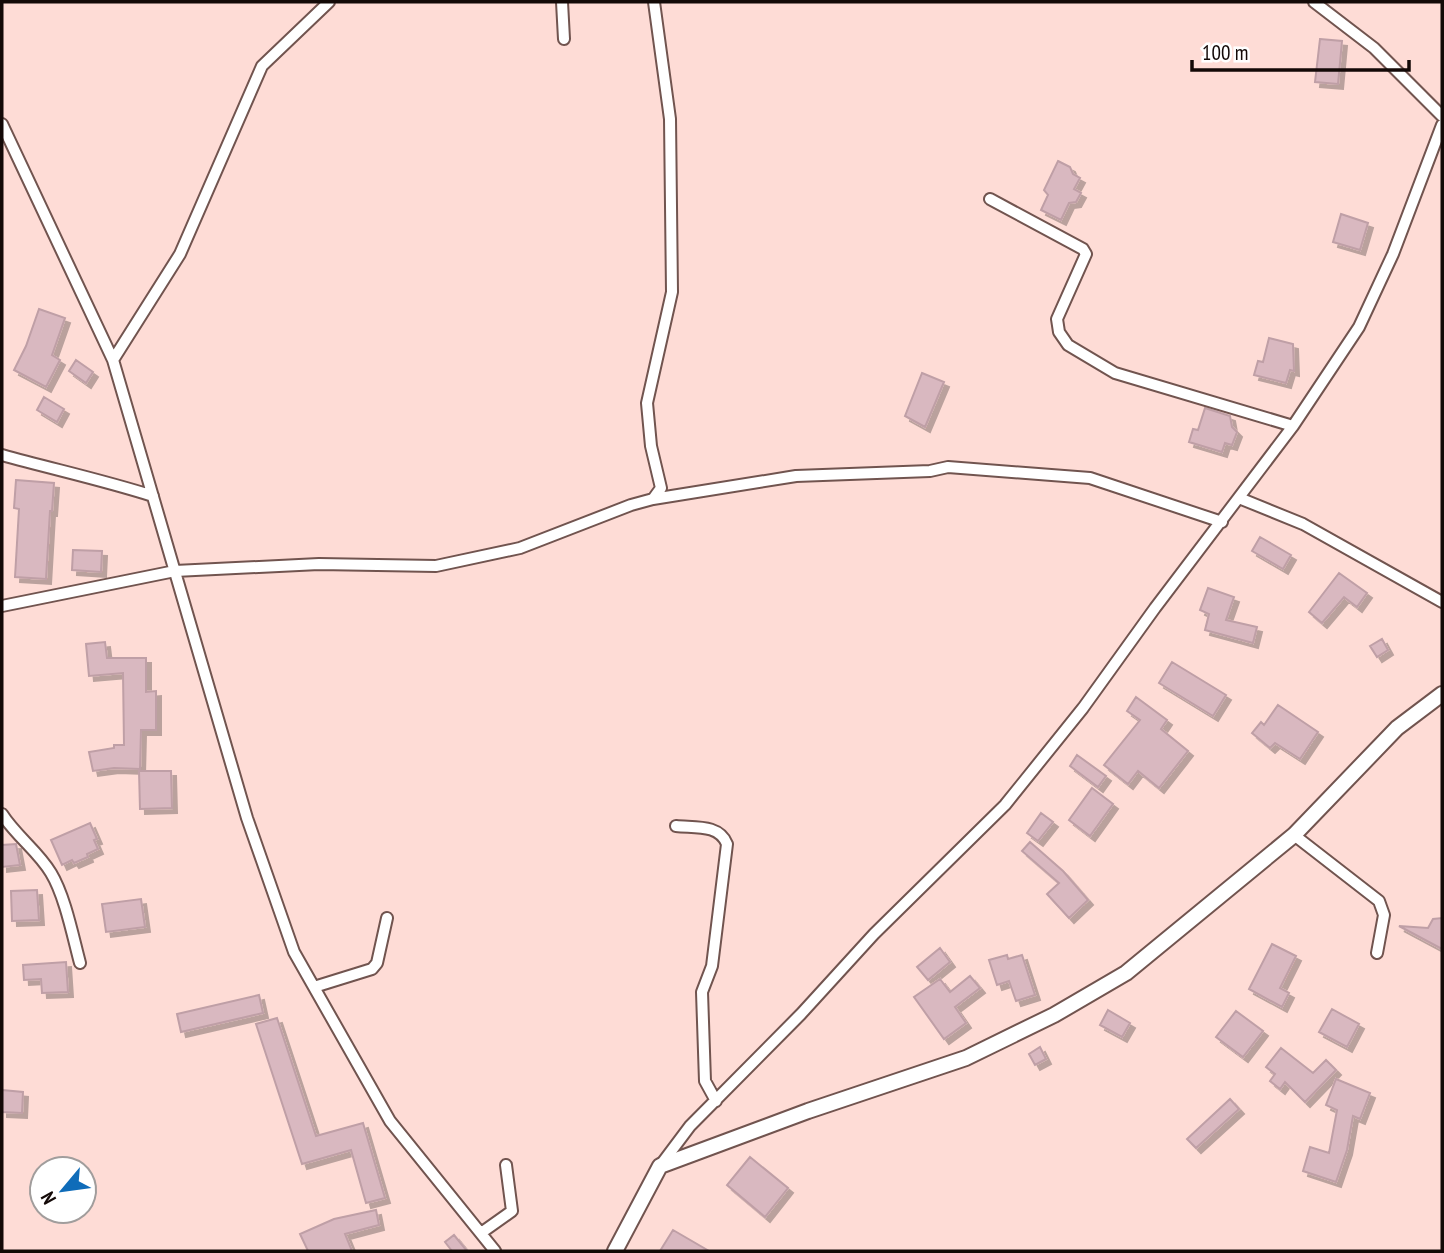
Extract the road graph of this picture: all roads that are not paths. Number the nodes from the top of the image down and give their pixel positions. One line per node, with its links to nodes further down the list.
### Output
1 (329, 2): 10 (street)
2 (562, 2): 5 (street)
3 (654, 2): 15 (street)
4 (1314, 2): 6 (street)
5 (564, 39)
6 (1442, 116)
7 (2, 124): 10 (street)
8 (1442, 125): 11 (street)
9 (990, 199): 11 (street)
10 (113, 360): 13 (street)
11 (1293, 426): 14 (street)
12 (2, 455): 13 (street)
13 (153, 496): 17 (street)
14 (1239, 498): 16 (street); 18 (street)
15 (653, 499): 16 (street); 17 (street)
16 (1222, 522): 28 (street)
17 (175, 571): 19 (street); 27 (street)
18 (1442, 602)
19 (2, 606)
20 (1442, 694): 23 (street)
21 (2, 814): 26 (street)
22 (676, 826): 28 (street)
23 (1294, 835): 25 (street); 30 (street)
24 (387, 918): 27 (street)
25 (1377, 953)
26 (80, 963)
27 (314, 987): 31 (street)
28 (716, 1101): 30 (street)
29 (506, 1165): 31 (street)
30 (660, 1166): 33 (street)
31 (481, 1233): 32 (street)
32 (495, 1251)
33 (615, 1251)

